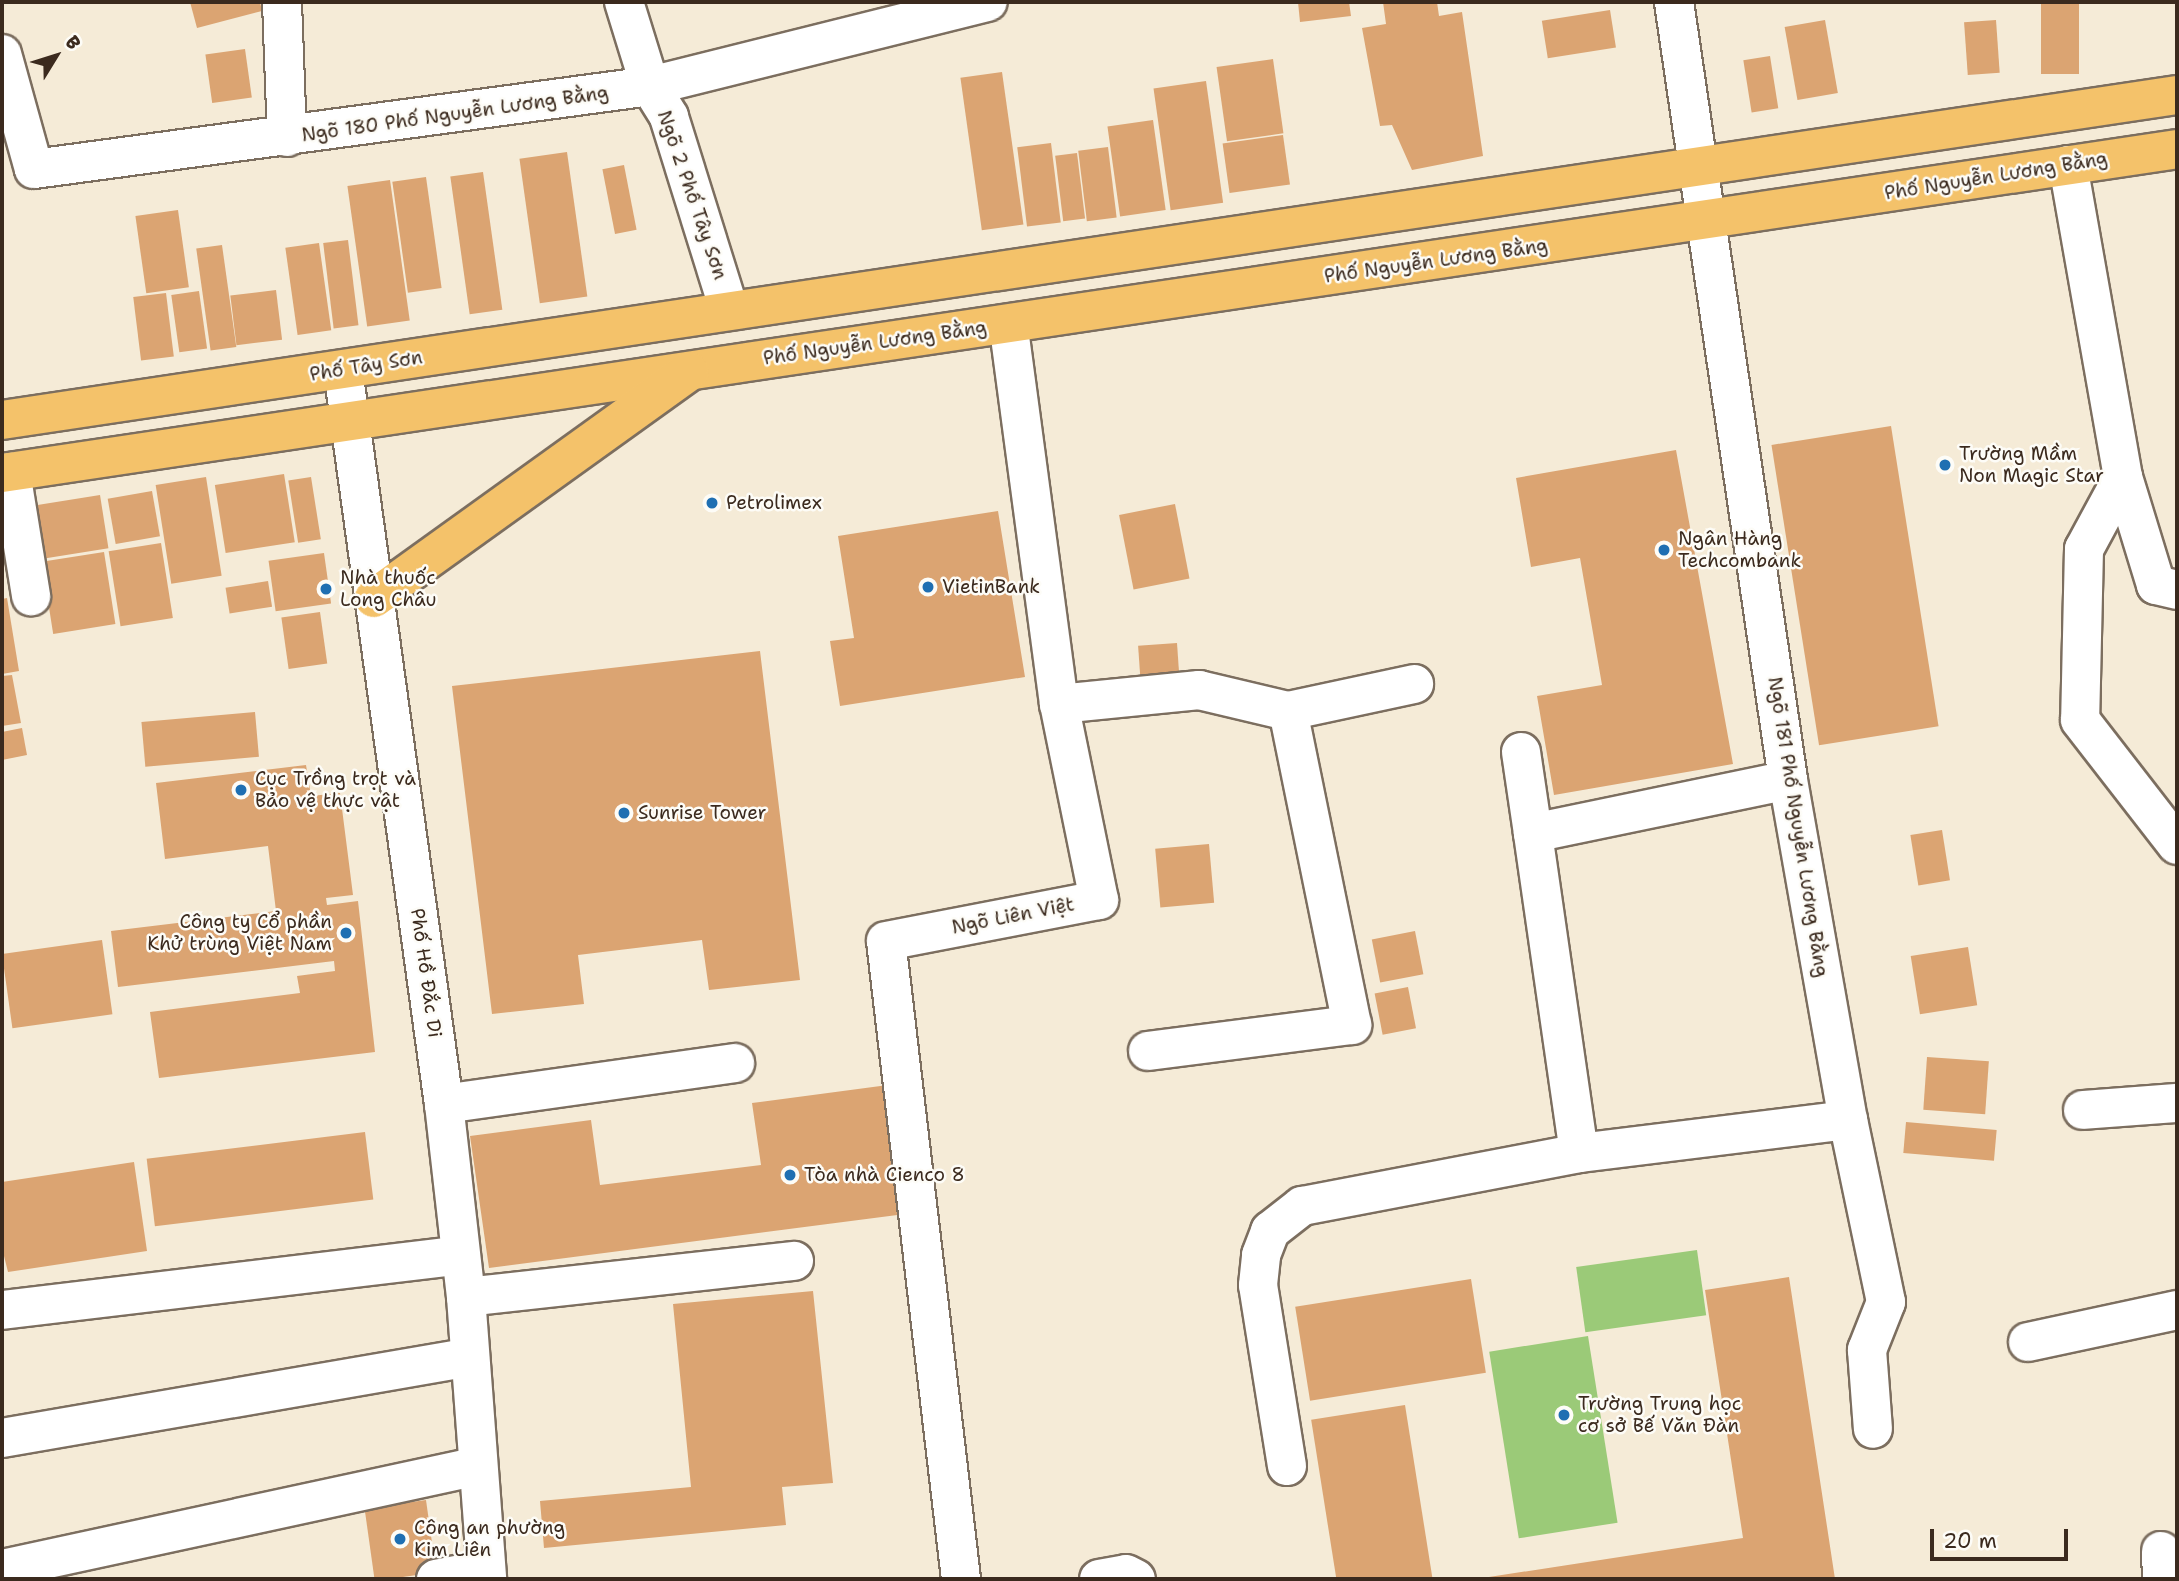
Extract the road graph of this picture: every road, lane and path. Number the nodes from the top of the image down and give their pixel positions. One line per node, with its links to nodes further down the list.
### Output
1 (282, 2): 8 (street)
2 (625, 2): 6 (street, Ngõ 2 Phố Tây Sơn)
3 (988, 2): 6 (street, Ngõ 180 Phố Nguyễn Lương Bằng)
4 (1674, 2): 11 (street)
5 (2, 54): 8 (street, Ngõ 180 Phố Nguyễn Lương Bằng)
6 (650, 86): 8 (street, Ngõ 180 Phố Nguyễn Lương Bằng); 13 (street, Ngõ 2 Phố Tây Sơn)
7 (2177, 95): 11 (main road)
8 (287, 137)
9 (2177, 149): 10 (main road, Phố Nguyễn Lương Bằng)
10 (2068, 165): 12 (main road, Phố Nguyễn Lương Bằng); 20 (street)
11 (1699, 166): 12 (street, Ngõ 181 Phố Nguyễn Lương Bằng); 13 (main road)
12 (1708, 220): 14 (main road, Phố Nguyễn Lương Bằng); 28 (street, Ngõ 181 Phố Nguyễn Lương Bằng)
13 (729, 310): 16 (main road, Phố Tây Sơn)
14 (1008, 324): 15 (main road, Phố Nguyễn Lương Bằng); 25 (street, Ngõ Liên Việt)
15 (693, 369): 18 (main road); 23 (main road)
16 (343, 370): 17 (main road, Phố Tây Sơn); 18 (street, Phố Hồ Đắc Di)
17 (2, 420)
18 (351, 420): 19 (main road); 23 (street, Phố Hồ Đắc Di)
19 (6, 472): 22 (street)
20 (2123, 477): 21 (street); 30 (street)
21 (2177, 590)
22 (31, 596)
23 (374, 598): 34 (street, Phố Hồ Đắc Di)
24 (1414, 684): 26 (street)
25 (1059, 704): 26 (street); 53 (street, Ngõ Liên Việt)
26 (1288, 711): 31 (street)
27 (1521, 752): 29 (street)
28 (1788, 780): 29 (street); 36 (street, Ngõ 181 Phố Nguyễn Lương Bằng)
29 (1533, 833): 37 (street)
30 (2177, 845)
31 (1148, 1051)
32 (735, 1063): 34 (street)
33 (2177, 1103): 35 (street)
34 (444, 1104): 38 (street, Phố Hồ Đắc Di)
35 (2083, 1110)
36 (1848, 1120): 37 (street); 45 (street, Ngõ 181 Phố Nguyễn Lương Bằng)
37 (1579, 1153): 48 (street)
38 (460, 1255): 40 (street, Phố Hồ Đắc Di); 41 (street)
39 (794, 1261): 40 (street)
40 (466, 1297): 44 (street, Phố Hồ Đắc Di)
41 (2, 1310)
42 (2177, 1310): 43 (street)
43 (2028, 1342)
44 (470, 1357): 46 (street); 47 (street, Phố Hồ Đắc Di)
45 (1873, 1429)
46 (2, 1438)
47 (477, 1466): 50 (street); 51 (street, Phố Hồ Đắc Di)
48 (1287, 1466)
49 (2, 1569): 50 (street)
50 (60, 1569)
51 (487, 1574): 52 (street)
52 (436, 1579)
53 (961, 1579)
54 (1099, 1579): 55 (street)
55 (1136, 1579)

